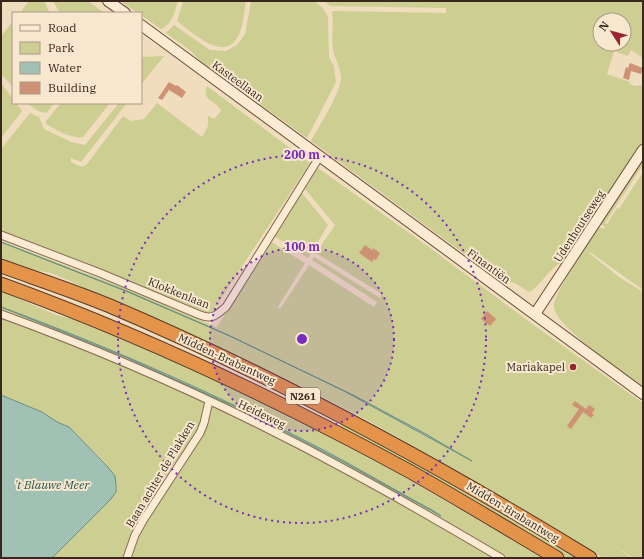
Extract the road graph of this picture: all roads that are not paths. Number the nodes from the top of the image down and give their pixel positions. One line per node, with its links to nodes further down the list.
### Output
1 (108, 1): 2 (street)
2 (123, 12)
3 (142, 26): 5 (street, Kasteellaan)
4 (643, 150): 10 (street, Udenhoutseweg)
5 (320, 156): 6 (street, Klokkenlaan); 10 (street, Finantiën)
6 (1, 235)
7 (1, 266): 16 (highway, Midden-Brabantweg / N261)
8 (1, 284): 15 (highway, Midden-Brabantweg / N261)
9 (1, 314): 12 (street, Heideweg)
10 (535, 314): 11 (street, Finantiën)
11 (643, 394)
12 (209, 400): 13 (street, Baan achter de Plakken); 14 (street, Heideweg)
13 (127, 558)
14 (501, 558)
15 (557, 558)
16 (590, 558)

